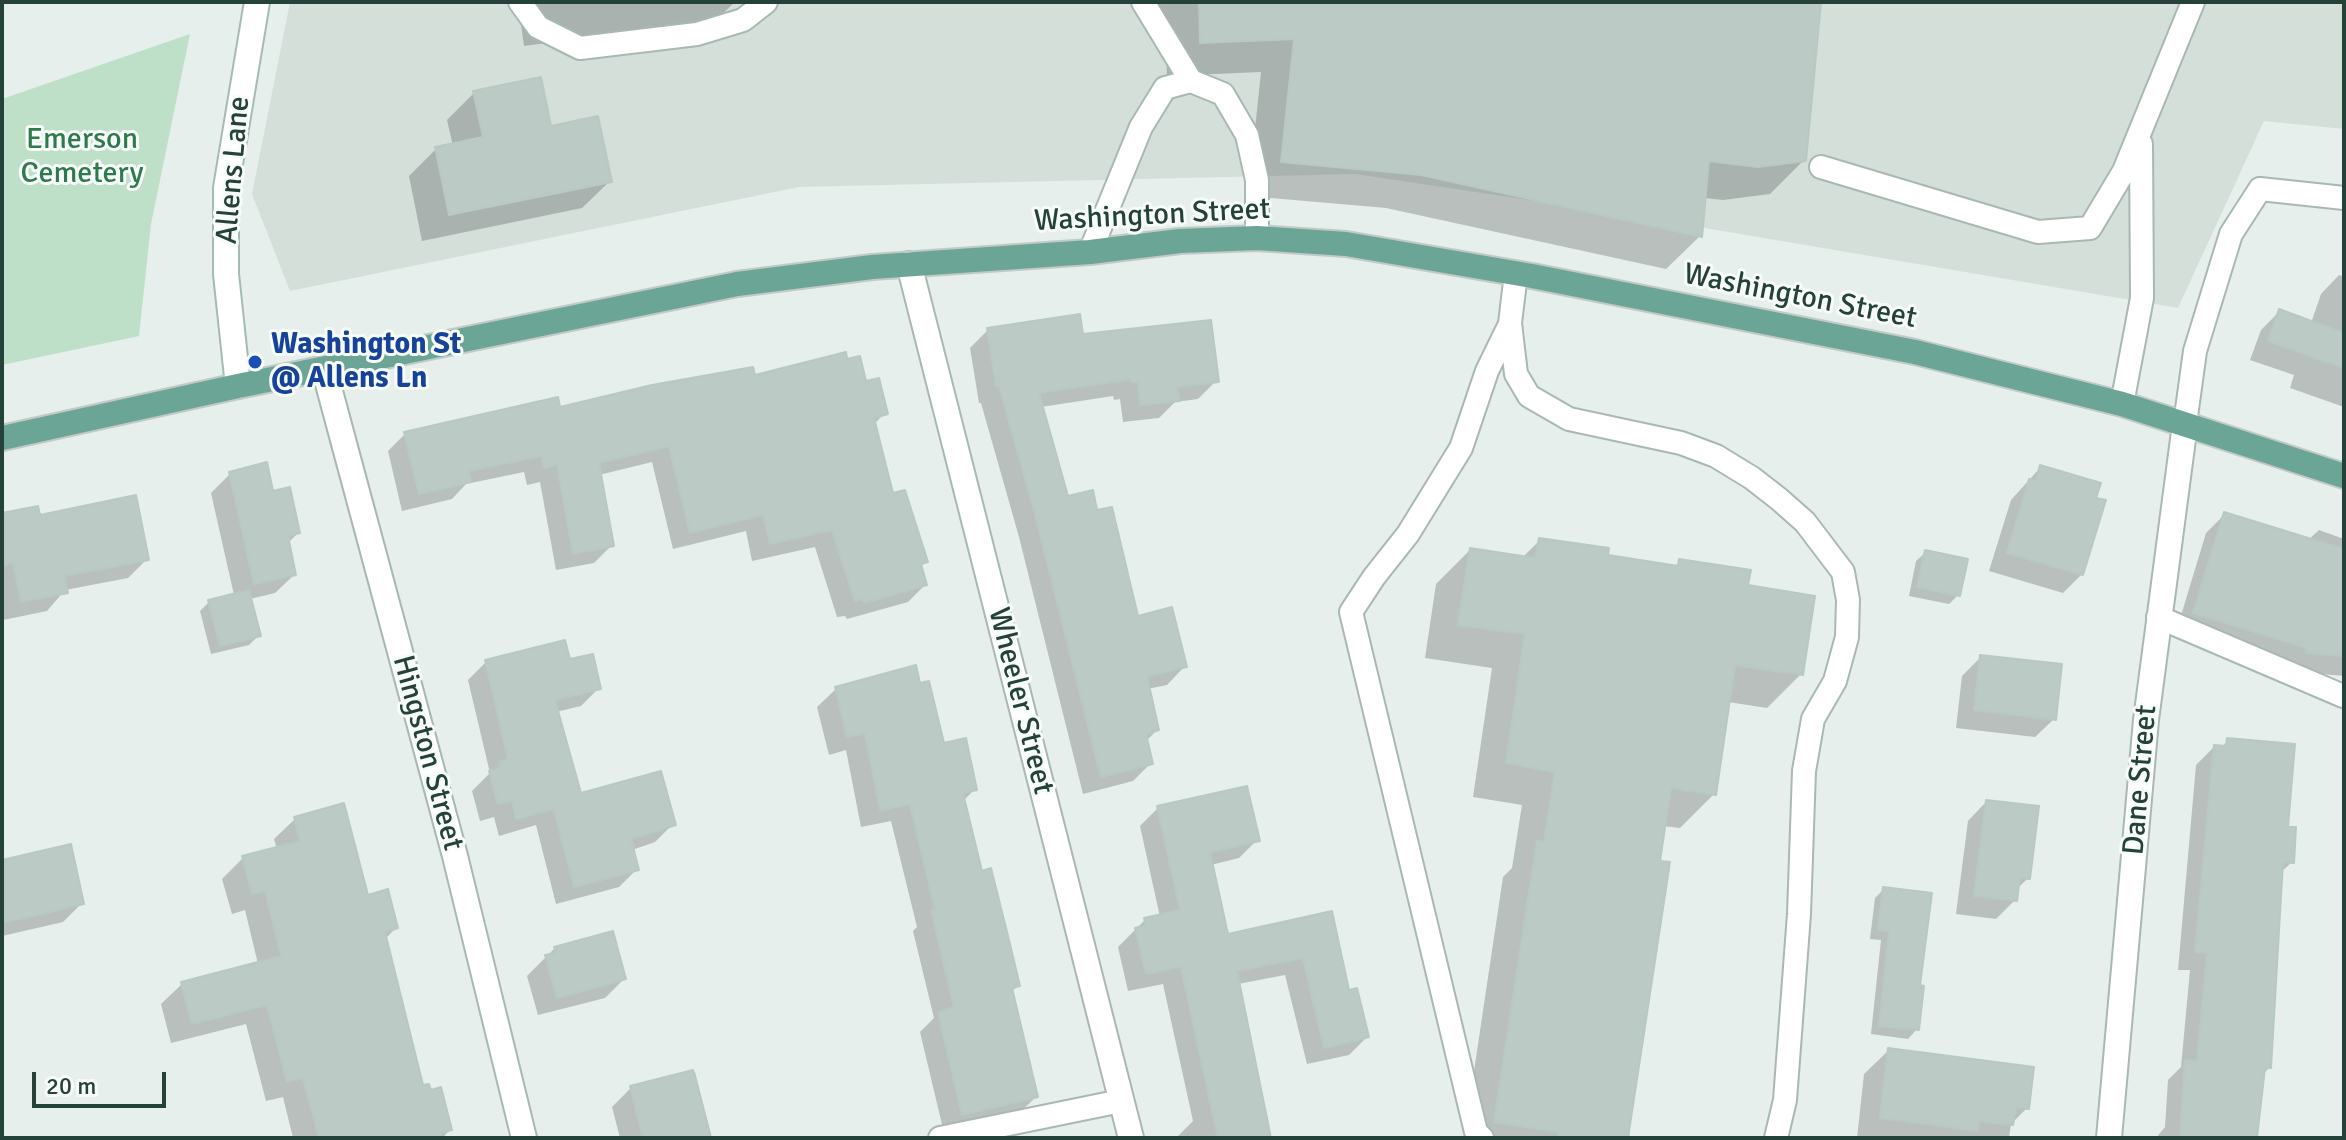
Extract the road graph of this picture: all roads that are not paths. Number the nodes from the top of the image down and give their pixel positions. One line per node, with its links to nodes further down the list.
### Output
1 (257, 2): 16 (street, Allens Lane)
2 (520, 2): 3 (lane)
3 (766, 2)
4 (1143, 2): 6 (lane)
5 (2193, 2): 7 (lane)
6 (1191, 81): 10 (lane); 11 (lane)
7 (2141, 130): 8 (lane); 17 (lane)
8 (1821, 167)
9 (2344, 198): 18 (lane)
10 (1257, 238): 11 (main road, Washington Street); 13 (main road, Washington Street)
11 (1090, 252): 12 (main road, Washington Street)
12 (909, 264): 15 (main road, Washington Street); 23 (street, Wheeler Street)
13 (1516, 274): 14 (lane); 17 (main road, Washington Street)
14 (1510, 323): 27 (lane); 28 (lane)
15 (324, 369): 16 (main road, Washington Street); 24 (street, Hingston Street)
16 (238, 386): 19 (main road, Washington Street)
17 (2122, 404): 18 (main road, Washington Street)
18 (2185, 424): 20 (main road, Washington Street); 21 (street, Dane Street)
19 (2, 438)
20 (2344, 476)
21 (2158, 617): 22 (lane); 29 (street, Dane Street)
22 (2343, 696)
23 (1121, 1101): 25 (lane); 26 (street, Wheeler Street)
24 (524, 1138)
25 (940, 1138)
26 (1131, 1138)
27 (1482, 1138)
28 (1776, 1138)
29 (2109, 1138)

